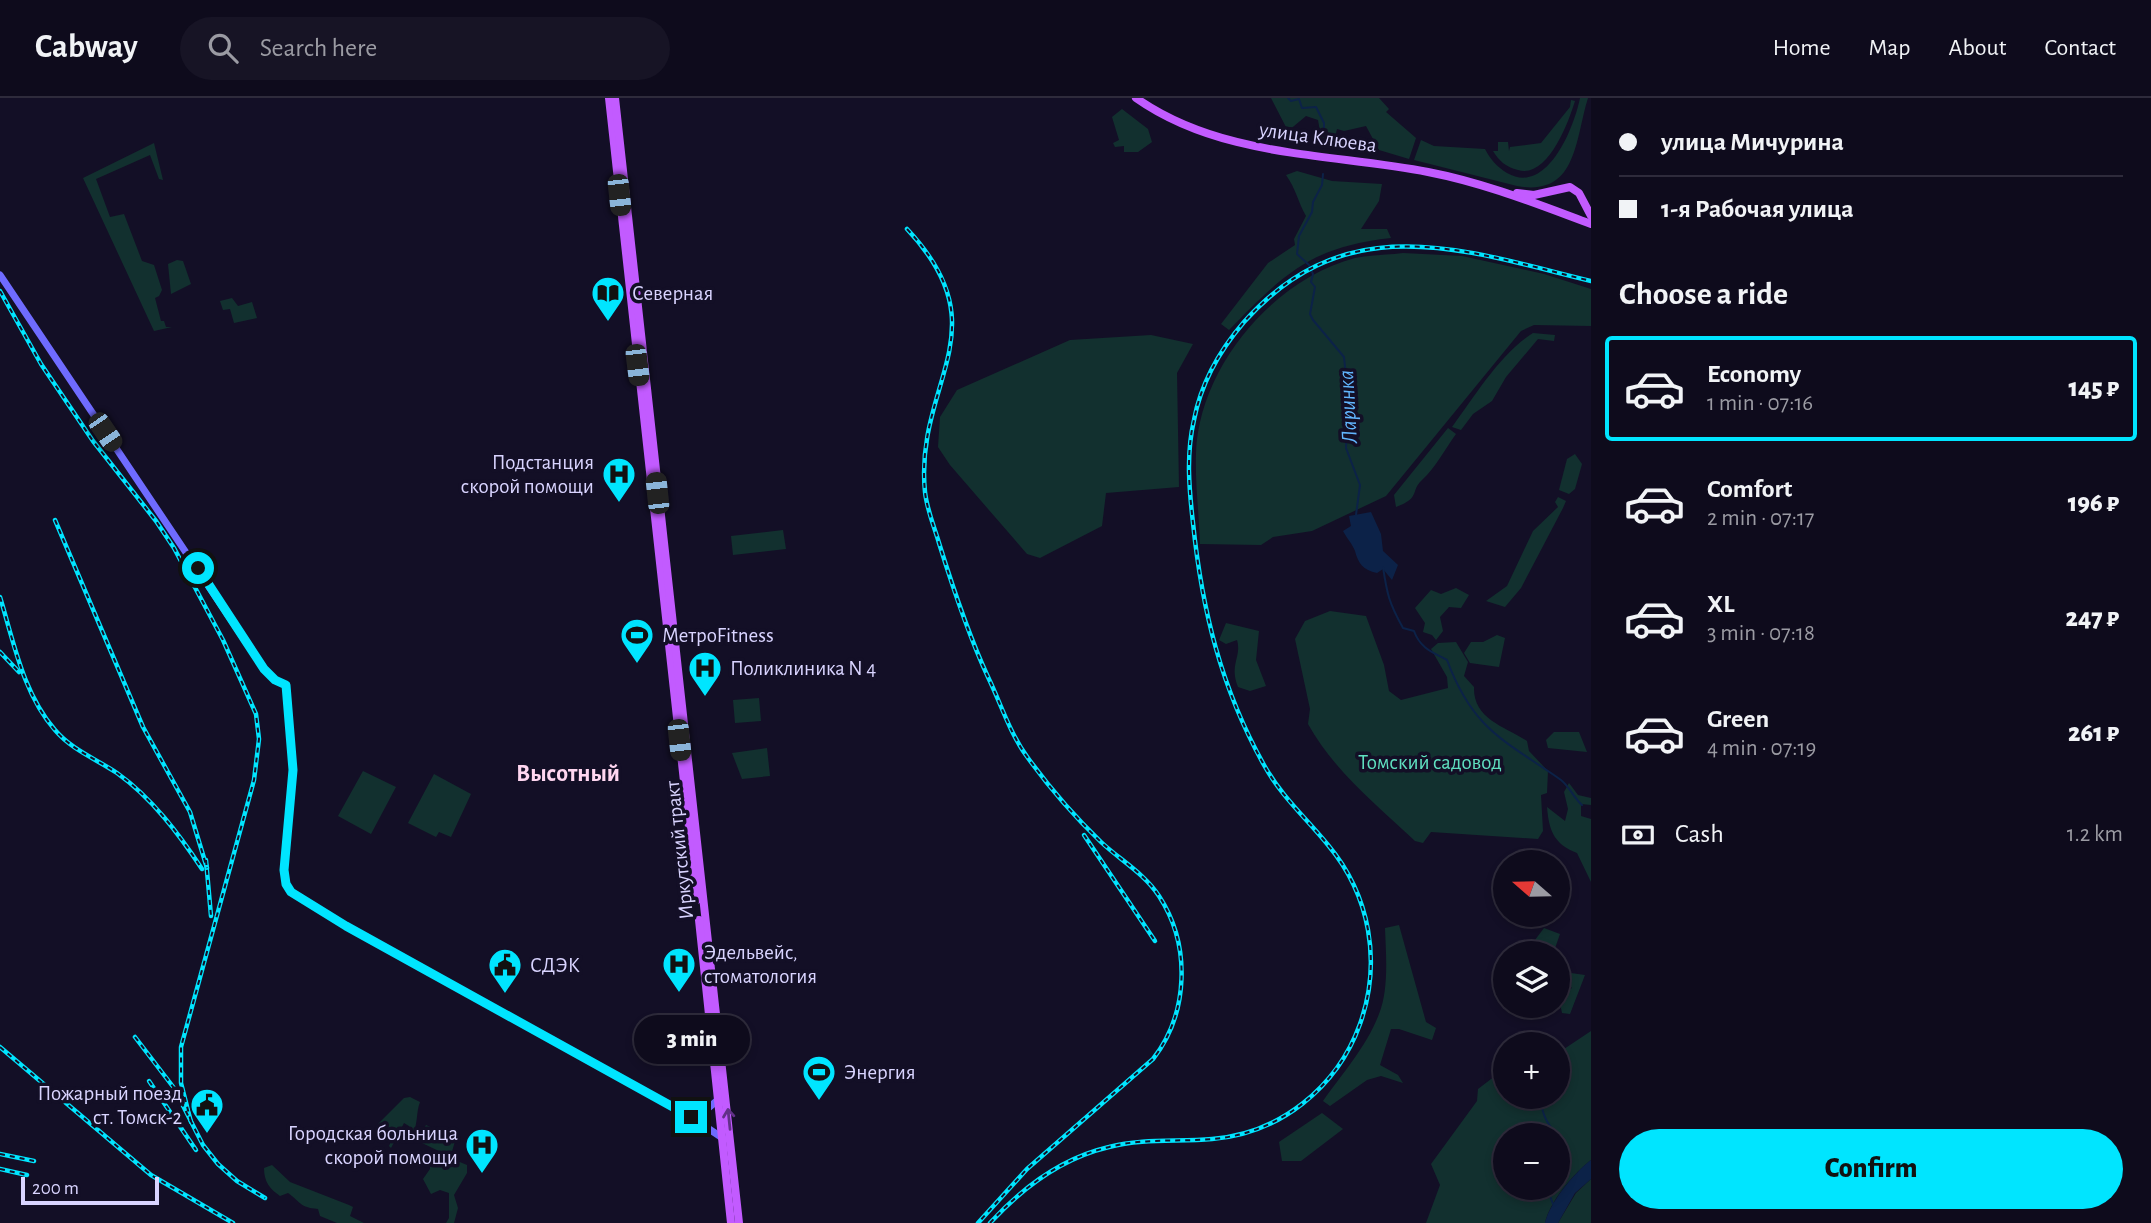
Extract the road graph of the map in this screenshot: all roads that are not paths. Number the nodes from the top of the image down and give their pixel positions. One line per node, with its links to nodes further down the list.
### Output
1 (609, 98): 12 (main road, Иркутский тракт)
2 (615, 98): 11 (main road, Иркутский тракт)
3 (1136, 98): 5 (main road, улица Клюева)
4 (1559, 189): 5 (main road, улица Клюева); 6 (main road); 7 (main road)
5 (1503, 191): 7 (main road, улица Клюева)
6 (1581, 196): 7 (main road); 8 (main road)
7 (1563, 214): 9 (main road, улица Клюева)
8 (1591, 216)
9 (1591, 224)
10 (0, 275): 13 (main road)
11 (726, 1094): 12 (main road); 15 (main road, Иркутский тракт, one-way to 11)
12 (717, 1101): 13 (main road); 14 (main road, Иркутский тракт)
13 (691, 1117): 14 (main road)
14 (721, 1137): 15 (main road); 16 (main road, Иркутский тракт)
15 (732, 1144): 17 (main road, Иркутский тракт)
16 (731, 1223)
17 (739, 1223)

